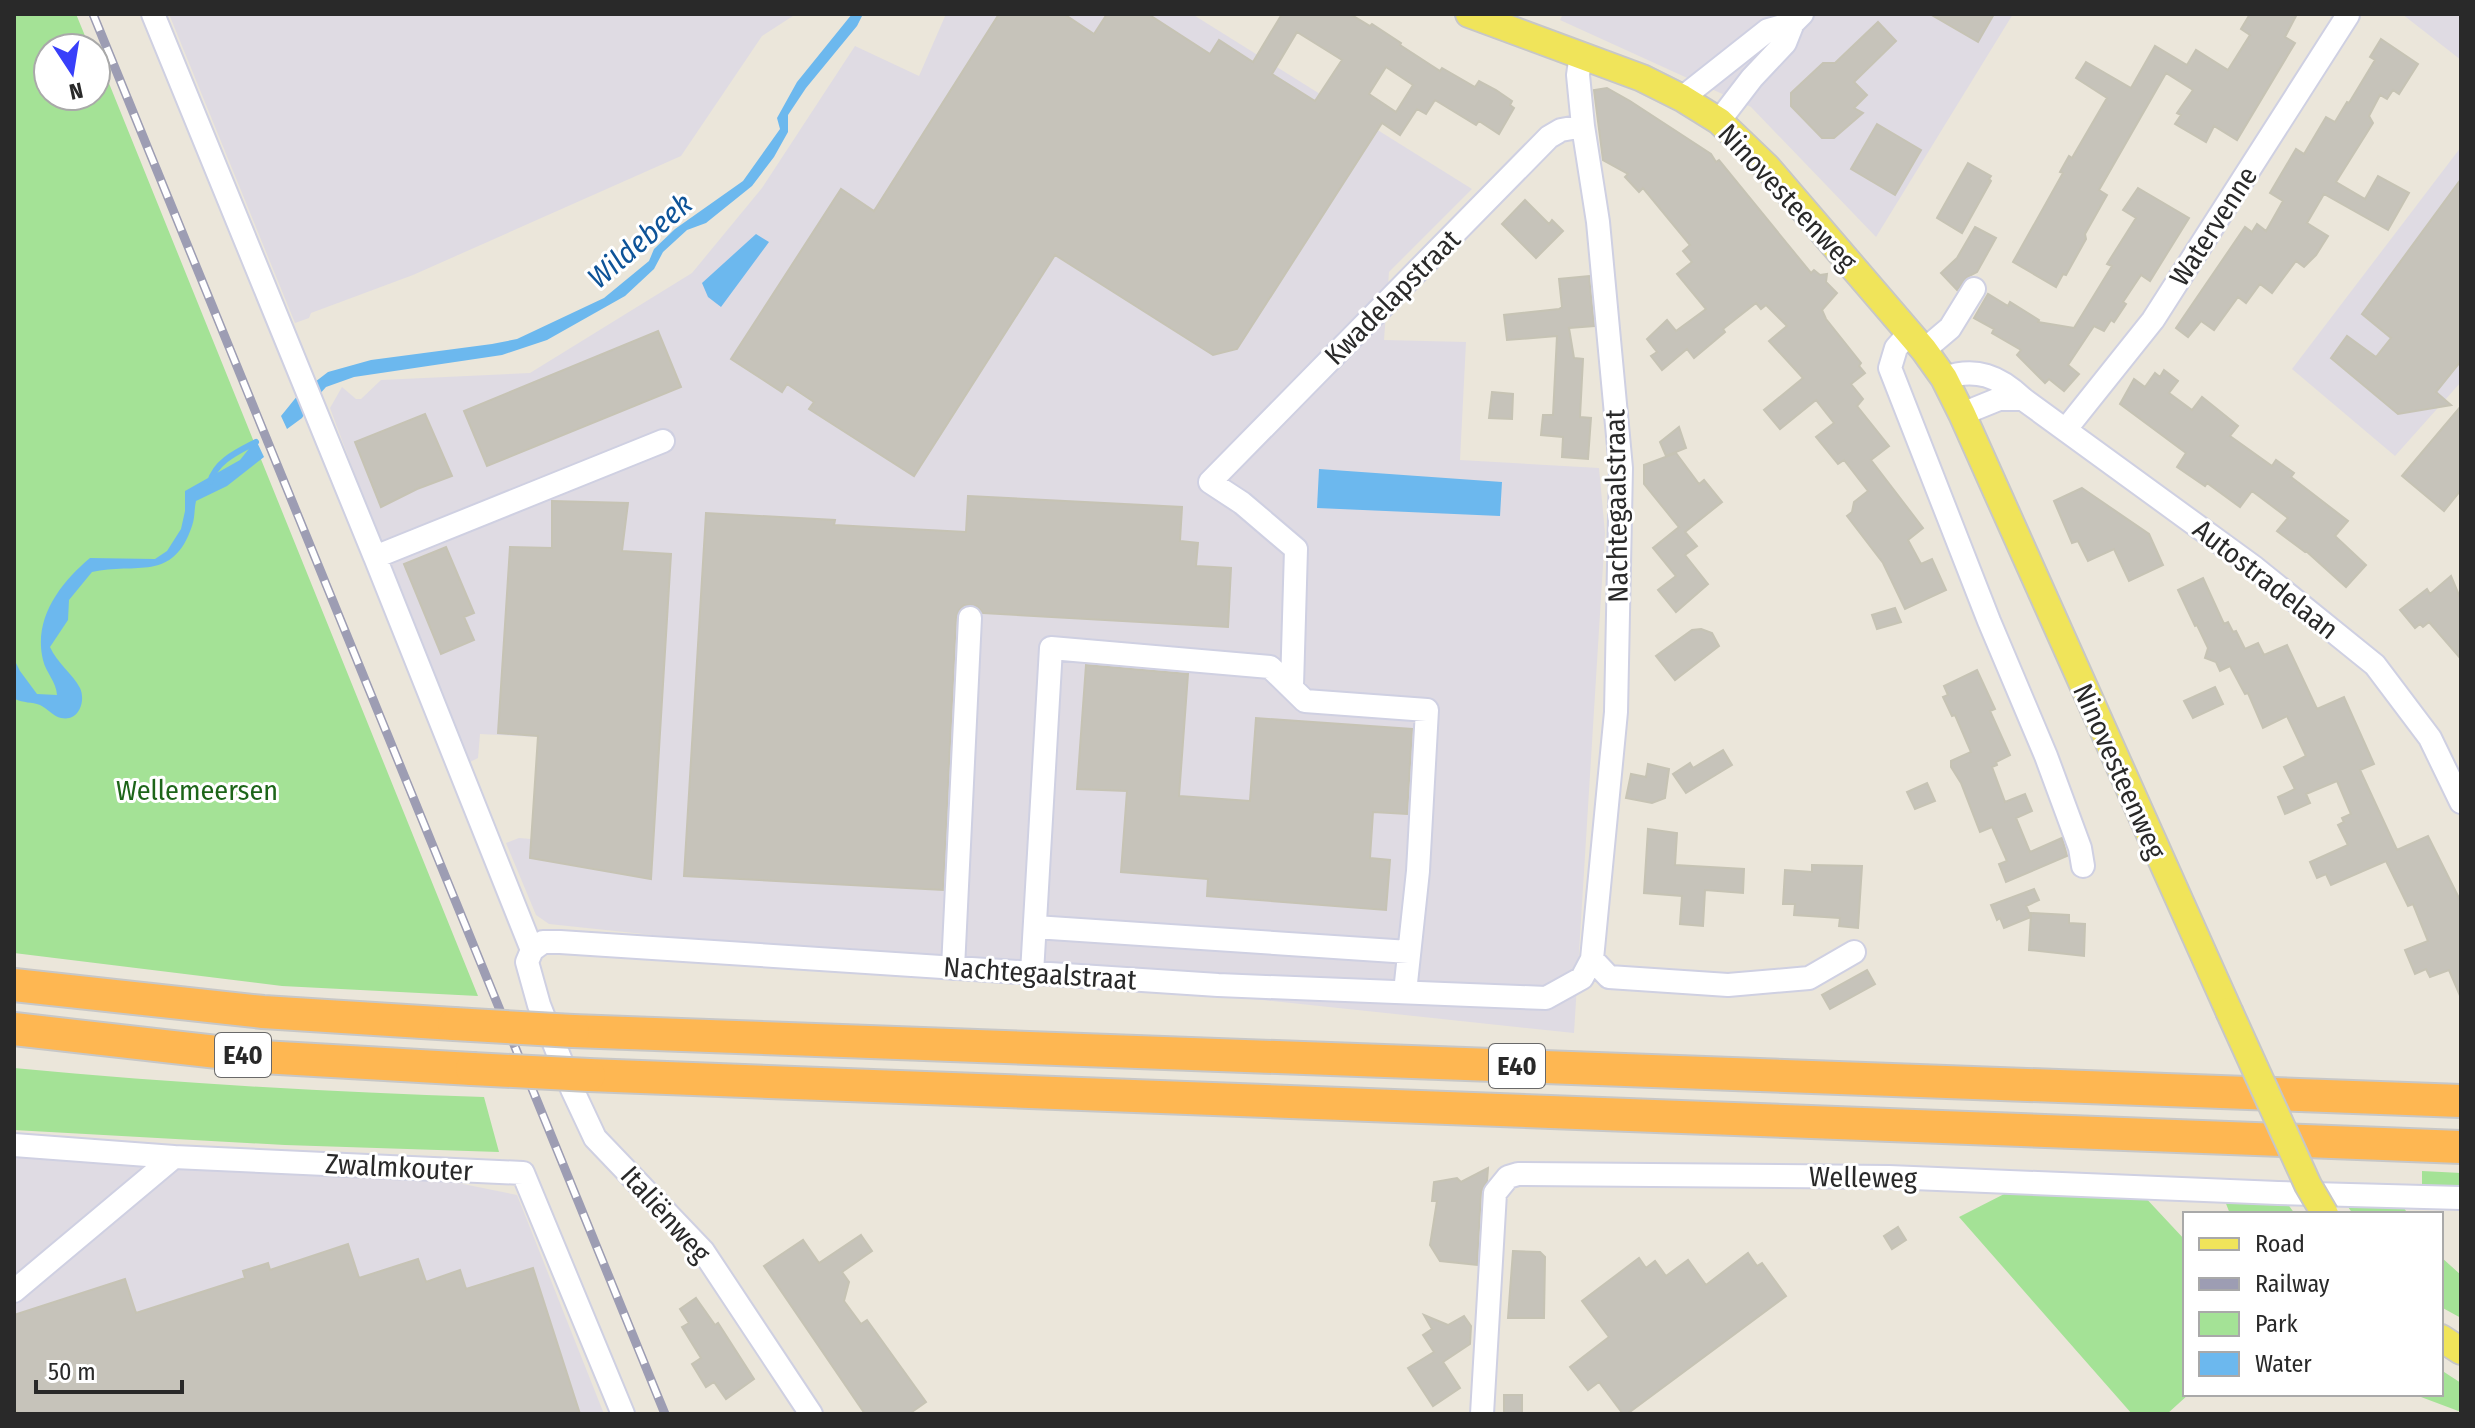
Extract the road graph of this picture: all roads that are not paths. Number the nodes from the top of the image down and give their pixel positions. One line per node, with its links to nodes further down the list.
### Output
1 (153, 14): 16 (street)
2 (1469, 14): 5 (main road, Ninovesteenweg)
3 (2348, 15): 14 (street, Watervenne)
4 (1798, 18): 6 (street); 7 (street)
5 (1581, 54): 6 (main road, Ninovesteenweg); 8 (street, Nachtegaalstraat)
6 (1682, 98): 7 (main road, Ninovesteenweg)
7 (1719, 121): 10 (main road, Ninovesteenweg)
8 (1583, 126): 18 (street, Kwadelapstraat); 25 (street, Nachtegaalstraat)
9 (1974, 289): 10 (street)
10 (1917, 341): 11 (main road, Ninovesteenweg); 20 (street)
11 (1944, 378): 12 (street, Autostradelaan); 13 (main road, Ninovesteenweg)
12 (2023, 399): 13 (street); 14 (street, Autostradelaan)
13 (1962, 414): 36 (main road, Ninovesteenweg, bridge)
14 (2066, 429): 19 (street, Autostradelaan)
15 (663, 441): 16 (street)
16 (375, 557): 22 (street)
17 (970, 618): 26 (street)
18 (1292, 686): 21 (street); 23 (street)
19 (2461, 802)
20 (2083, 866)
21 (1035, 927): 23 (street); 27 (street)
22 (532, 950): 26 (street, Nachtegaalstraat); 41 (street, Italiënweg)
23 (1409, 952): 29 (street)
24 (1854, 952): 25 (street)
25 (1592, 959): 29 (street, Nachtegaalstraat)
26 (953, 968): 27 (street, Nachtegaalstraat)
27 (1032, 973): 29 (street, Nachtegaalstraat)
28 (14, 985): 31 (highway, E40, bridge)
29 (1405, 992)
30 (14, 1029): 33 (highway, E40, bridge)
31 (2461, 1101)
32 (14, 1145): 34 (street, Zwalmkouter)
33 (2461, 1147)
34 (174, 1157): 37 (street); 40 (street, Zwalmkouter)
35 (2461, 1198): 42 (street, Welleweg)
36 (2324, 1212)
37 (14, 1291)
38 (2443, 1339): 39 (main road)
39 (2461, 1351)
40 (623, 1414)
41 (811, 1414)
42 (1482, 1414)

